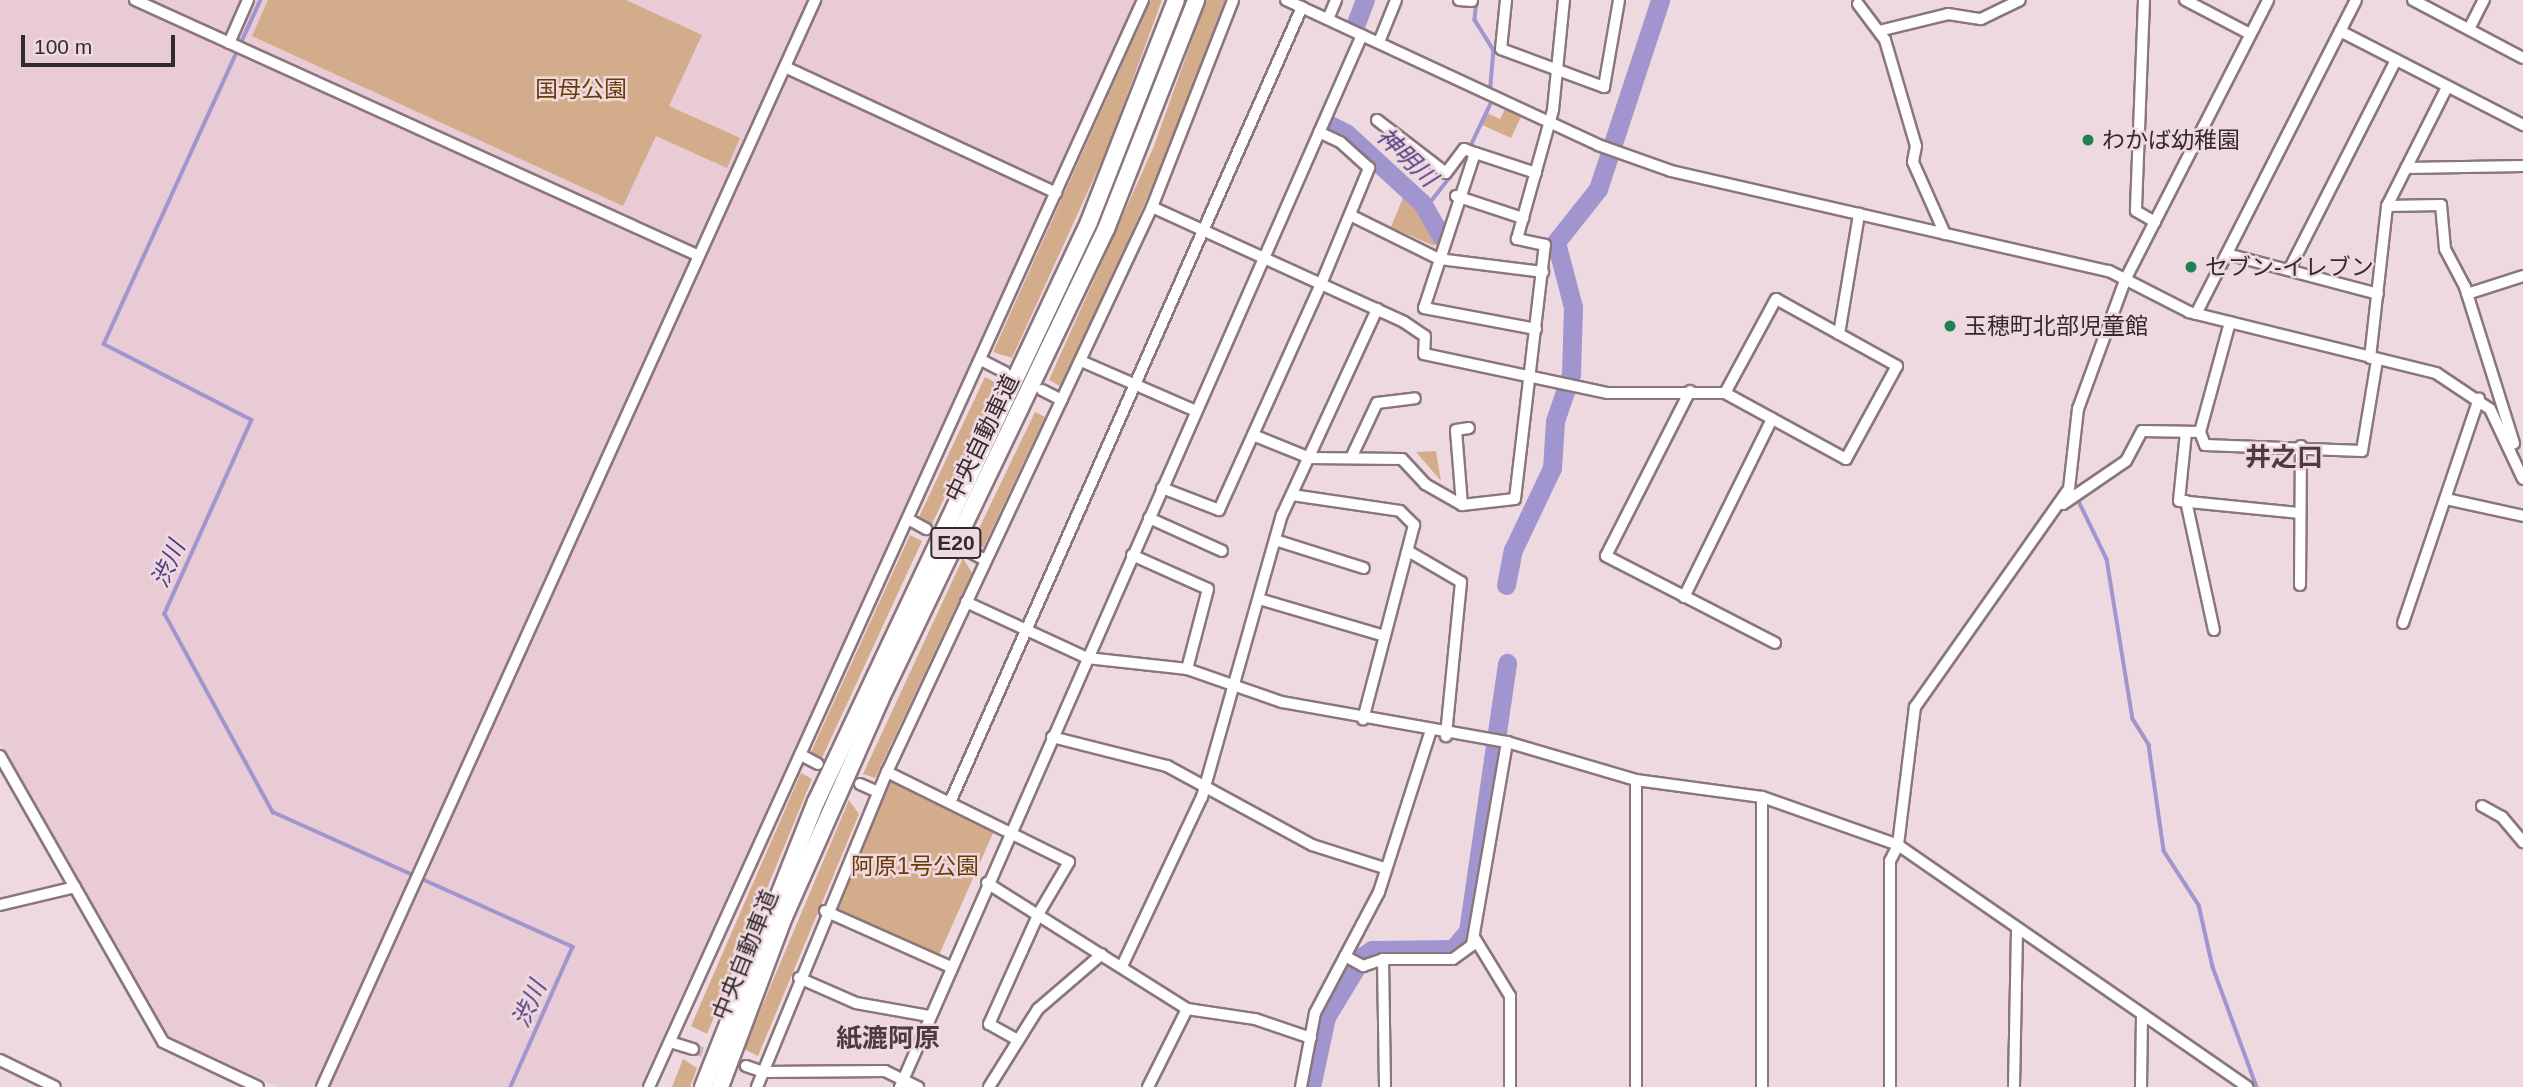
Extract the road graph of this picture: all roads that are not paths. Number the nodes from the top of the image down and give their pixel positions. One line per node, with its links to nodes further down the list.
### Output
1 (135, 0): 32 (street)
2 (248, 0): 32 (street)
3 (815, 0): 35 (street)
4 (1143, 0): 46 (street)
5 (1176, 0): 173 (highway, 中央自動車道 / E20)
6 (1196, 0): 174 (highway, 中央自動車道 / E20)
7 (1233, 0): 49 (street)
8 (1286, 0): 24 (street)
9 (1336, 0): 25 (street)
10 (1396, 0): 31 (street)
11 (1459, 0): 22 (street)
12 (1506, 0): 36 (street)
13 (1564, 0): 36 (street)
14 (1619, 0): 36 (street)
15 (2020, 0): 27 (street)
16 (2144, 0): 53 (street)
17 (2186, 0): 29 (street)
18 (2268, 0): 29 (street)
19 (2356, 0): 28 (street)
20 (2413, 0): 26 (street)
21 (2484, 0): 26 (street)
22 (1472, 1)
23 (1858, 4): 27 (street)
24 (1302, 7): 25 (street); 54 (street)
25 (1328, 19): 30 (street)
26 (2469, 29): 33 (street)
27 (1879, 31): 55 (street)
28 (2340, 31): 34 (street); 56 (street)
29 (2250, 34): 53 (street)
30 (1362, 35): 31 (street); 41 (street)
31 (1379, 42): 39 (street)
32 (231, 44): 57 (street)
33 (2523, 58)
34 (2396, 60): 37 (street); 60 (street)
35 (785, 67): 46 (street); 57 (street)
36 (1556, 69): 39 (street)
37 (2447, 87): 40 (street); 44 (street)
38 (1377, 120): 42 (street)
39 (1549, 122): 45 (street); 50 (street)
40 (2523, 125)
41 (1319, 132): 51 (street); 58 (street)
42 (1475, 153): 45 (street); 47 (street)
43 (2523, 166): 44 (street)
44 (2406, 168): 48 (street)
45 (1536, 173): 52 (street)
46 (1056, 193): 73 (street)
47 (1456, 196): 52 (street); 59 (street)
48 (2387, 206): 65 (street); 66 (street)
49 (1152, 207): 54 (street); 74 (street)
50 (1859, 214): 55 (street); 71 (street)
51 (1350, 215): 59 (street); 64 (street)
52 (1523, 218): 61 (street)
53 (2155, 222): 63 (street)
54 (1204, 230): 58 (street); 77 (street)
55 (1945, 234): 63 (street)
56 (2227, 254): 60 (street); 68 (street)
57 (699, 256): 171 (street)
58 (1263, 257): 64 (street); 84 (street)
59 (1439, 259): 61 (street); 70 (street)
60 (2289, 270): 65 (street)
61 (1543, 272): 70 (street)
62 (2523, 276): 66 (street)
63 (2126, 278): 68 (street); 100 (street)
64 (1321, 284): 67 (street); 89 (street)
65 (2378, 293): 72 (street)
66 (2467, 294): 91 (street)
67 (1377, 309): 76 (street); 92 (street)
68 (2196, 314): 69 (street)
69 (2230, 322): 72 (street); 88 (street)
70 (1536, 329): 76 (street)
71 (1839, 334): 80 (street); 85 (street)
72 (2373, 359): 82 (street); 90 (street)
73 (981, 360): 75 (street); 104 (street)
74 (1081, 361): 77 (street); 83 (street)
75 (1005, 372)
76 (1530, 378): 79 (street); 99 (street)
77 (1136, 384): 84 (street); 118 (street)
78 (1042, 390): 83 (street)
79 (1690, 391): 80 (street); 114 (street)
80 (1725, 393): 85 (street)
81 (1415, 398): 93 (street)
82 (2479, 399): 91 (street); 97 (street)
83 (1062, 400): 111 (street)
84 (1196, 411): 95 (street)
85 (1772, 419): 114 (street)
86 (1469, 428): 99 (street)
87 (2186, 432): 88 (street); 98 (street); 100 (street)
88 (2200, 432): 90 (street)
89 (1253, 435): 92 (street); 95 (street)
90 (2301, 446): 101 (street)
91 (2513, 452): 94 (street)
92 (1310, 458): 93 (street); 96 (street)
93 (1352, 458): 99 (street)
94 (2523, 479)
95 (1162, 488): 103 (street)
96 (1292, 495): 106 (street); 108 (street)
97 (2445, 499): 102 (street); 117 (street)
98 (2186, 501): 101 (street); 119 (street)
99 (1462, 505)
100 (2060, 506): 143 (street)
101 (2300, 513): 113 (street)
102 (2523, 516)
103 (1149, 518): 107 (street); 110 (street)
104 (908, 519): 105 (street); 130 (street)
105 (926, 529)
106 (1275, 540): 112 (street); 115 (street)
107 (1222, 551)
108 (1408, 551): 120 (street); 127 (street)
109 (970, 552): 111 (street)
110 (1132, 555): 122 (street); 123 (street)
111 (986, 560): 116 (street)
112 (1364, 568)
113 (2300, 585)
114 (1684, 597): 121 (street)
115 (1259, 599): 120 (street); 124 (street)
116 (966, 602): 118 (street); 133 (street)
117 (2403, 623)
118 (1027, 630): 122 (street); 139 (street)
119 (2214, 630)
120 (1385, 636): 125 (street)
121 (1776, 643)
122 (1087, 658): 123 (street); 128 (street)
123 (1187, 669): 124 (street)
124 (1237, 686): 125 (street); 136 (street)
125 (1363, 719): 126 (street)
126 (1430, 733): 127 (street); 144 (street)
127 (1446, 736): 129 (street)
128 (1052, 737): 136 (street); 141 (street)
129 (1501, 742): 134 (street); 151 (street)
130 (801, 755): 132 (street); 163 (street)
131 (0, 756): 146 (street)
132 (818, 764)
133 (887, 772): 137 (street); 139 (street)
134 (1636, 780): 138 (street); 182 (street)
135 (860, 784): 137 (street)
136 (1205, 786): 144 (street); 155 (street)
137 (878, 792): 148 (street)
138 (1762, 797): 143 (street); 183 (street)
139 (951, 800): 141 (street)
140 (2482, 806): 142 (street)
141 (1010, 827): 145 (street); 149 (street)
142 (2523, 842)
143 (1898, 845): 150 (street); 184 (street)
144 (1384, 868): 153 (street)
145 (987, 883): 149 (street); 156 (street)
146 (75, 887): 147 (street); 170 (street)
147 (0, 905)
148 (825, 911): 156 (street); 157 (street)
149 (1039, 913): 152 (street); 162 (street)
150 (2017, 930): 160 (street); 185 (street)
151 (1474, 937): 154 (street); 181 (street)
152 (1102, 954): 155 (street); 162 (street)
153 (1345, 957): 154 (street); 161 (street)
154 (1383, 959): 180 (street)
155 (1122, 966): 158 (street)
156 (951, 967): 159 (street)
157 (799, 978): 159 (street); 167 (street)
158 (1187, 1009): 161 (street); 178 (street)
159 (929, 1016): 168 (street)
160 (2142, 1016): 186 (street); 187 (street)
161 (1311, 1038): 179 (street)
162 (1016, 1039): 177 (street)
163 (670, 1041): 164 (street); 172 (street)
164 (693, 1049)
165 (0, 1060): 169 (street)
166 (746, 1066): 167 (street)
167 (763, 1072): 168 (street); 175 (street)
168 (901, 1082): 176 (street)
169 (55, 1087)
170 (258, 1087)
171 (322, 1087)
172 (649, 1087)
173 (703, 1087)
174 (720, 1087)
175 (757, 1087)
176 (918, 1087)
177 (989, 1087)
178 (1149, 1087)
179 (1301, 1087)
180 (1385, 1087)
181 (1510, 1087)
182 (1636, 1087)
183 (1762, 1087)
184 (1890, 1087)
185 (2014, 1087)
186 (2141, 1087)
187 (2247, 1087)

